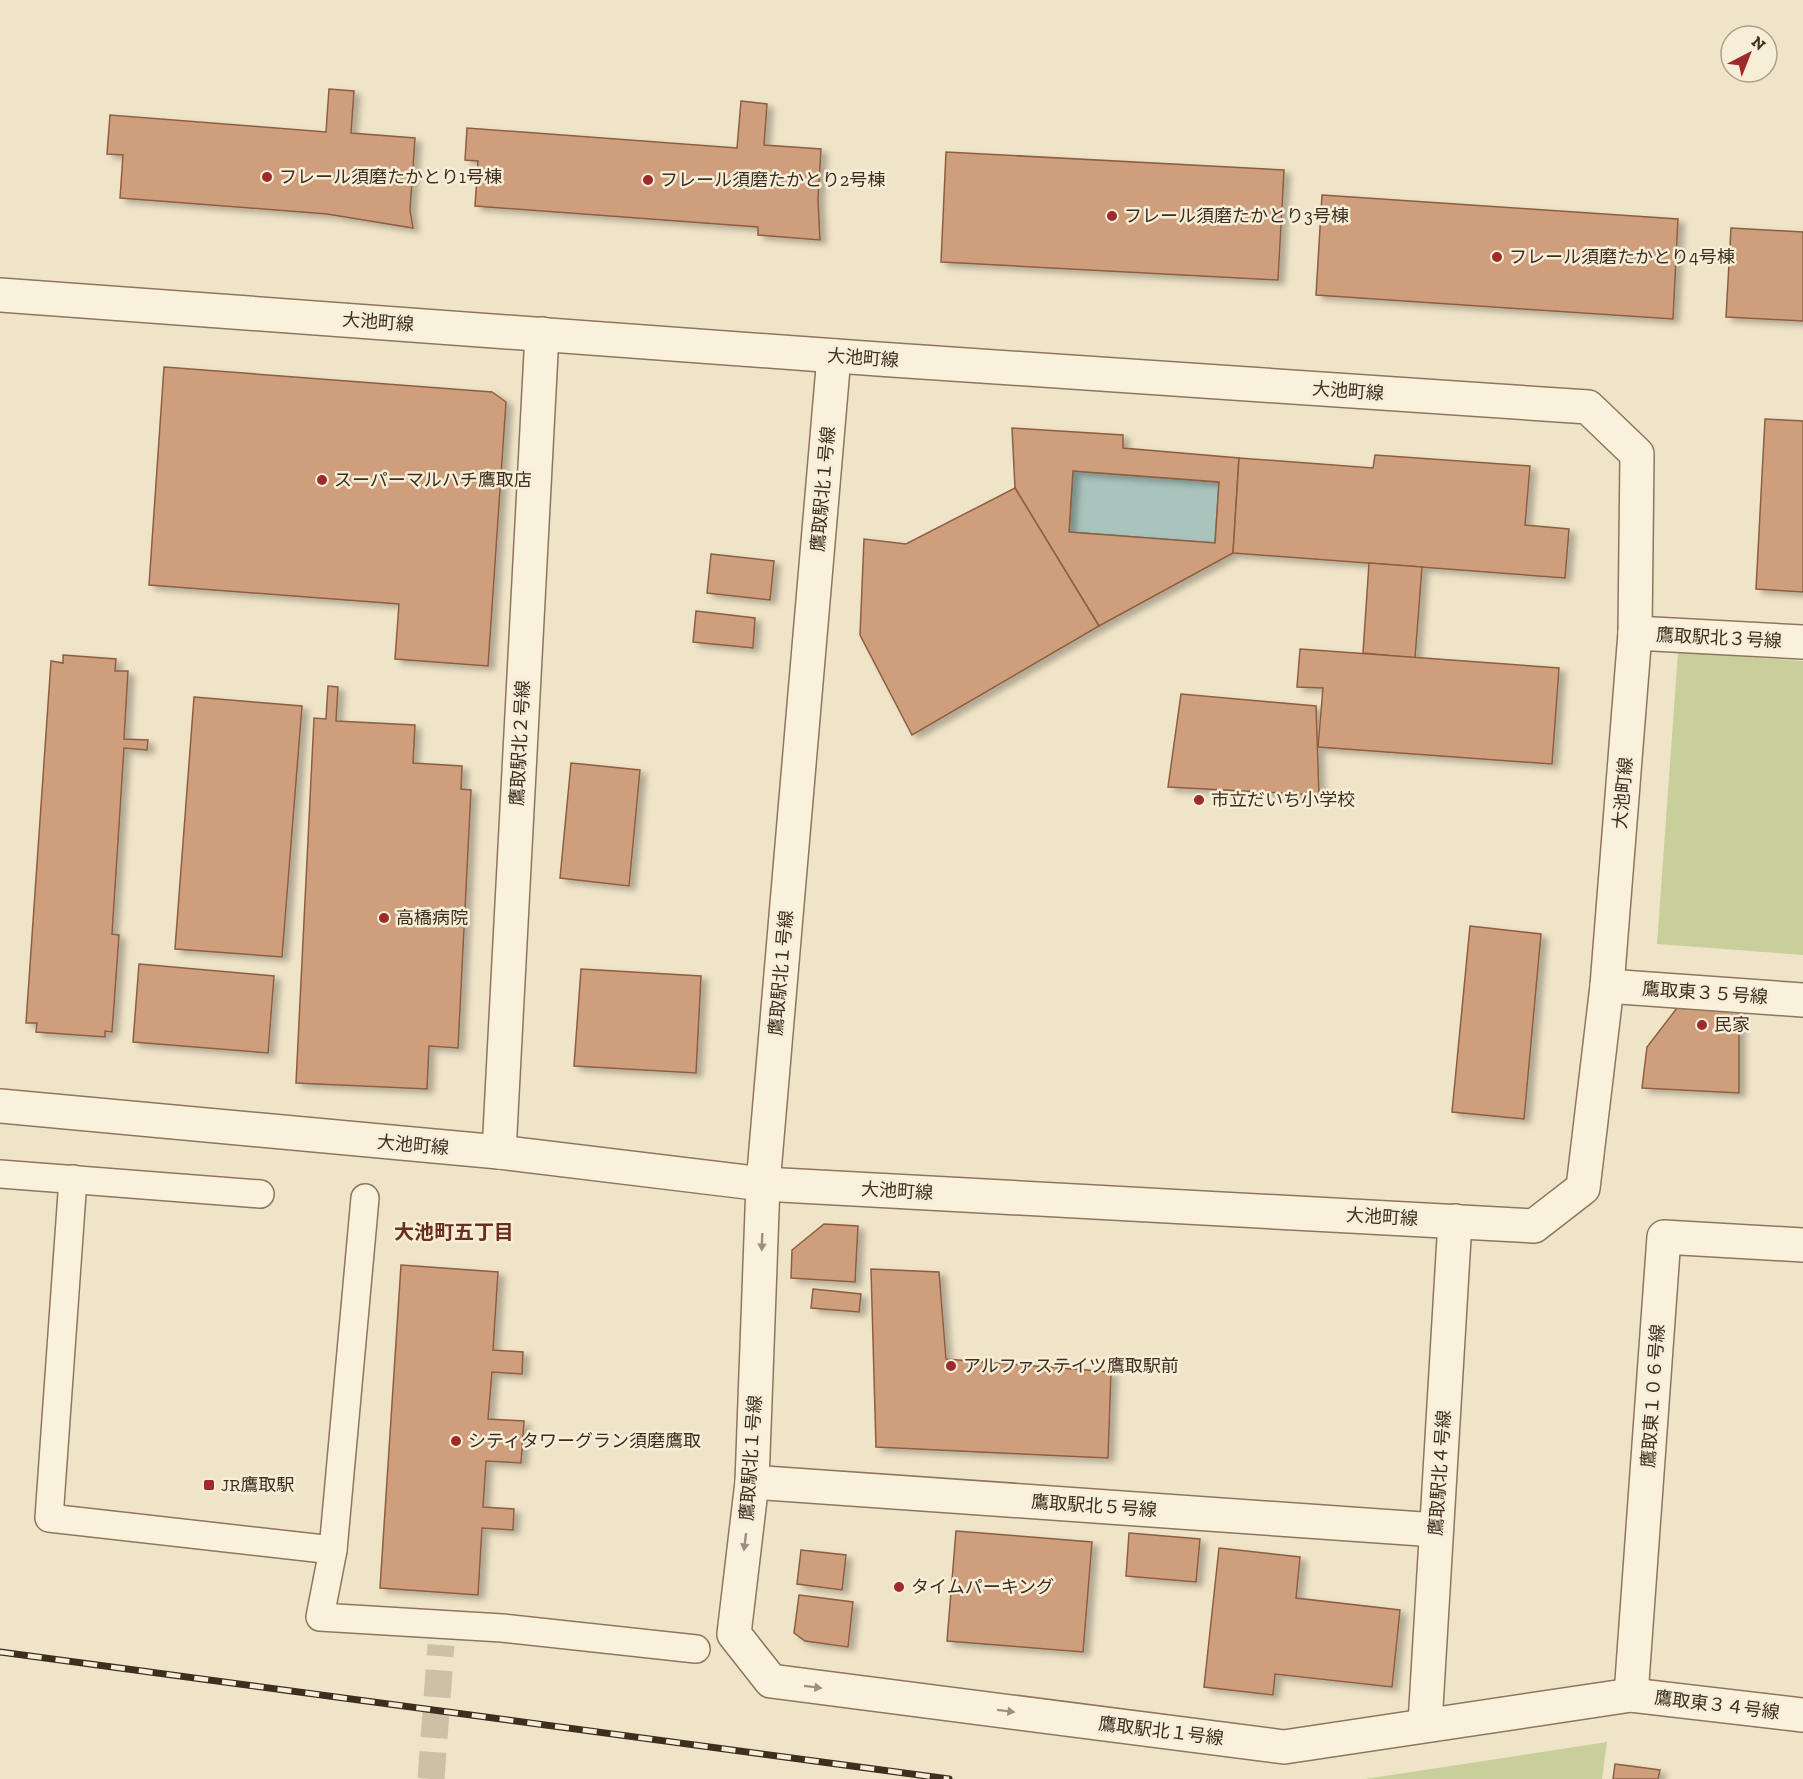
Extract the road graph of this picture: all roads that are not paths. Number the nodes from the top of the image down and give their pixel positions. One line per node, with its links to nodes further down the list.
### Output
1 (0, 295): 2 (street, 大池町線)
2 (542, 334): 3 (street, 大池町線); 9 (street, 鷹取駅北２号線)
3 (834, 356): 4 (street, 大池町線); 12 (street, 鷹取駅北１号線)
4 (1635, 633): 5 (street, 鷹取駅北３号線); 6 (street, 大池町線)
5 (1803, 642)
6 (1607, 986): 7 (street, 鷹取東３５号線); 15 (street, 大池町線)
7 (1803, 1000)
8 (0, 1106): 9 (street, 大池町線)
9 (499, 1152): 12 (street, 大池町線)
10 (0, 1174): 11 (street)
11 (73, 1179): 13 (street); 19 (street)
12 (763, 1184): 15 (street, 大池町線); 17 (street, 鷹取駅北１号線, one-way to 17)
13 (260, 1194)
14 (363, 1198): 19 (street)
15 (1455, 1221): 18 (street, 鷹取駅北４号線)
16 (1803, 1245): 21 (street, 鷹取東１０６号線)
17 (752, 1482): 18 (street, 鷹取駅北５号線); 23 (street, 鷹取駅北１号線, one-way to 23)
18 (1436, 1530): 23 (street, 鷹取駅北４号線)
19 (333, 1550): 20 (street)
20 (696, 1649)
21 (1631, 1695): 22 (street, 鷹取東３４号線); 23 (street, 鷹取駅北１号線)
22 (1803, 1715)
23 (1425, 1724)

